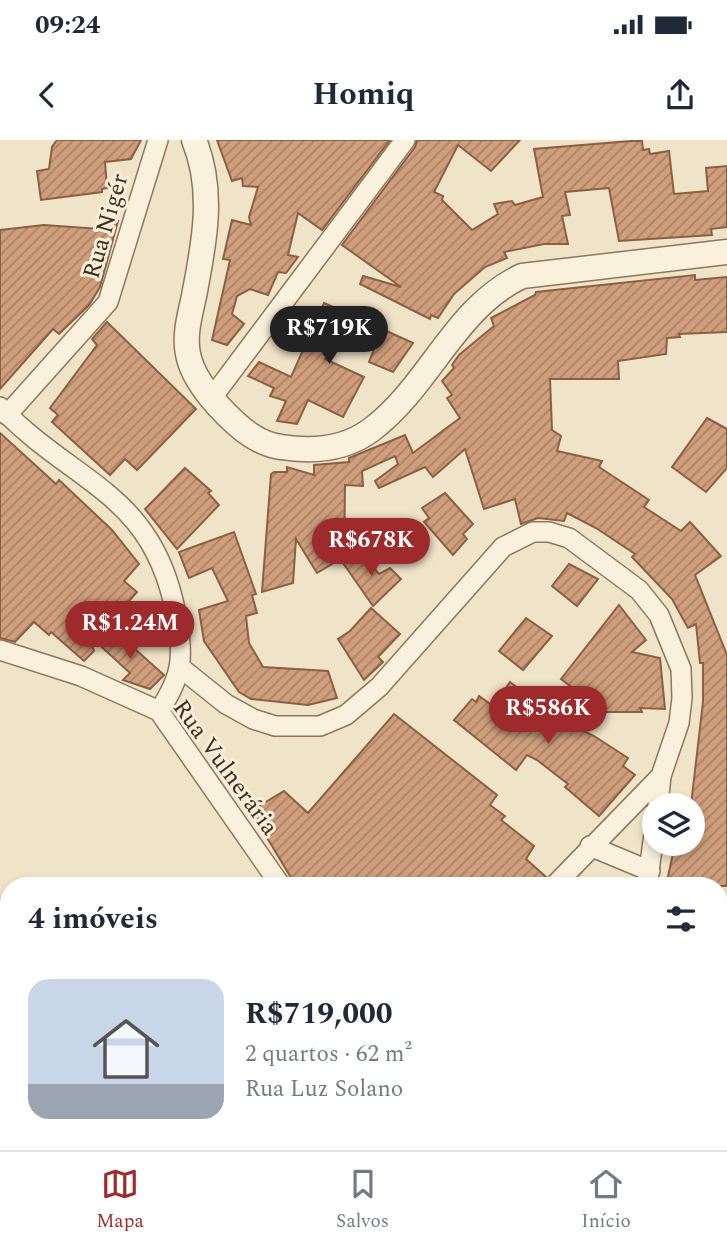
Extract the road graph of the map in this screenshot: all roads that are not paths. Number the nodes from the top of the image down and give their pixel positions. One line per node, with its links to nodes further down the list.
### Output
1 (158, 140): 6 (street, Rua Nigér)
2 (194, 140): 5 (street)
3 (405, 140): 5 (street)
4 (727, 252): 5 (street)
5 (211, 399)
6 (4, 411): 8 (street)
7 (0, 650): 9 (street, Rua Vulnerária)
8 (181, 668): 9 (street); 10 (street)
9 (159, 710): 14 (street, Rua Vulnerária)
10 (661, 776): 11 (street); 12 (street)
11 (659, 793)
12 (590, 846): 15 (street); 16 (street)
13 (651, 856): 17 (street)
14 (275, 877)
15 (562, 877)
16 (646, 877)
17 (648, 877)

